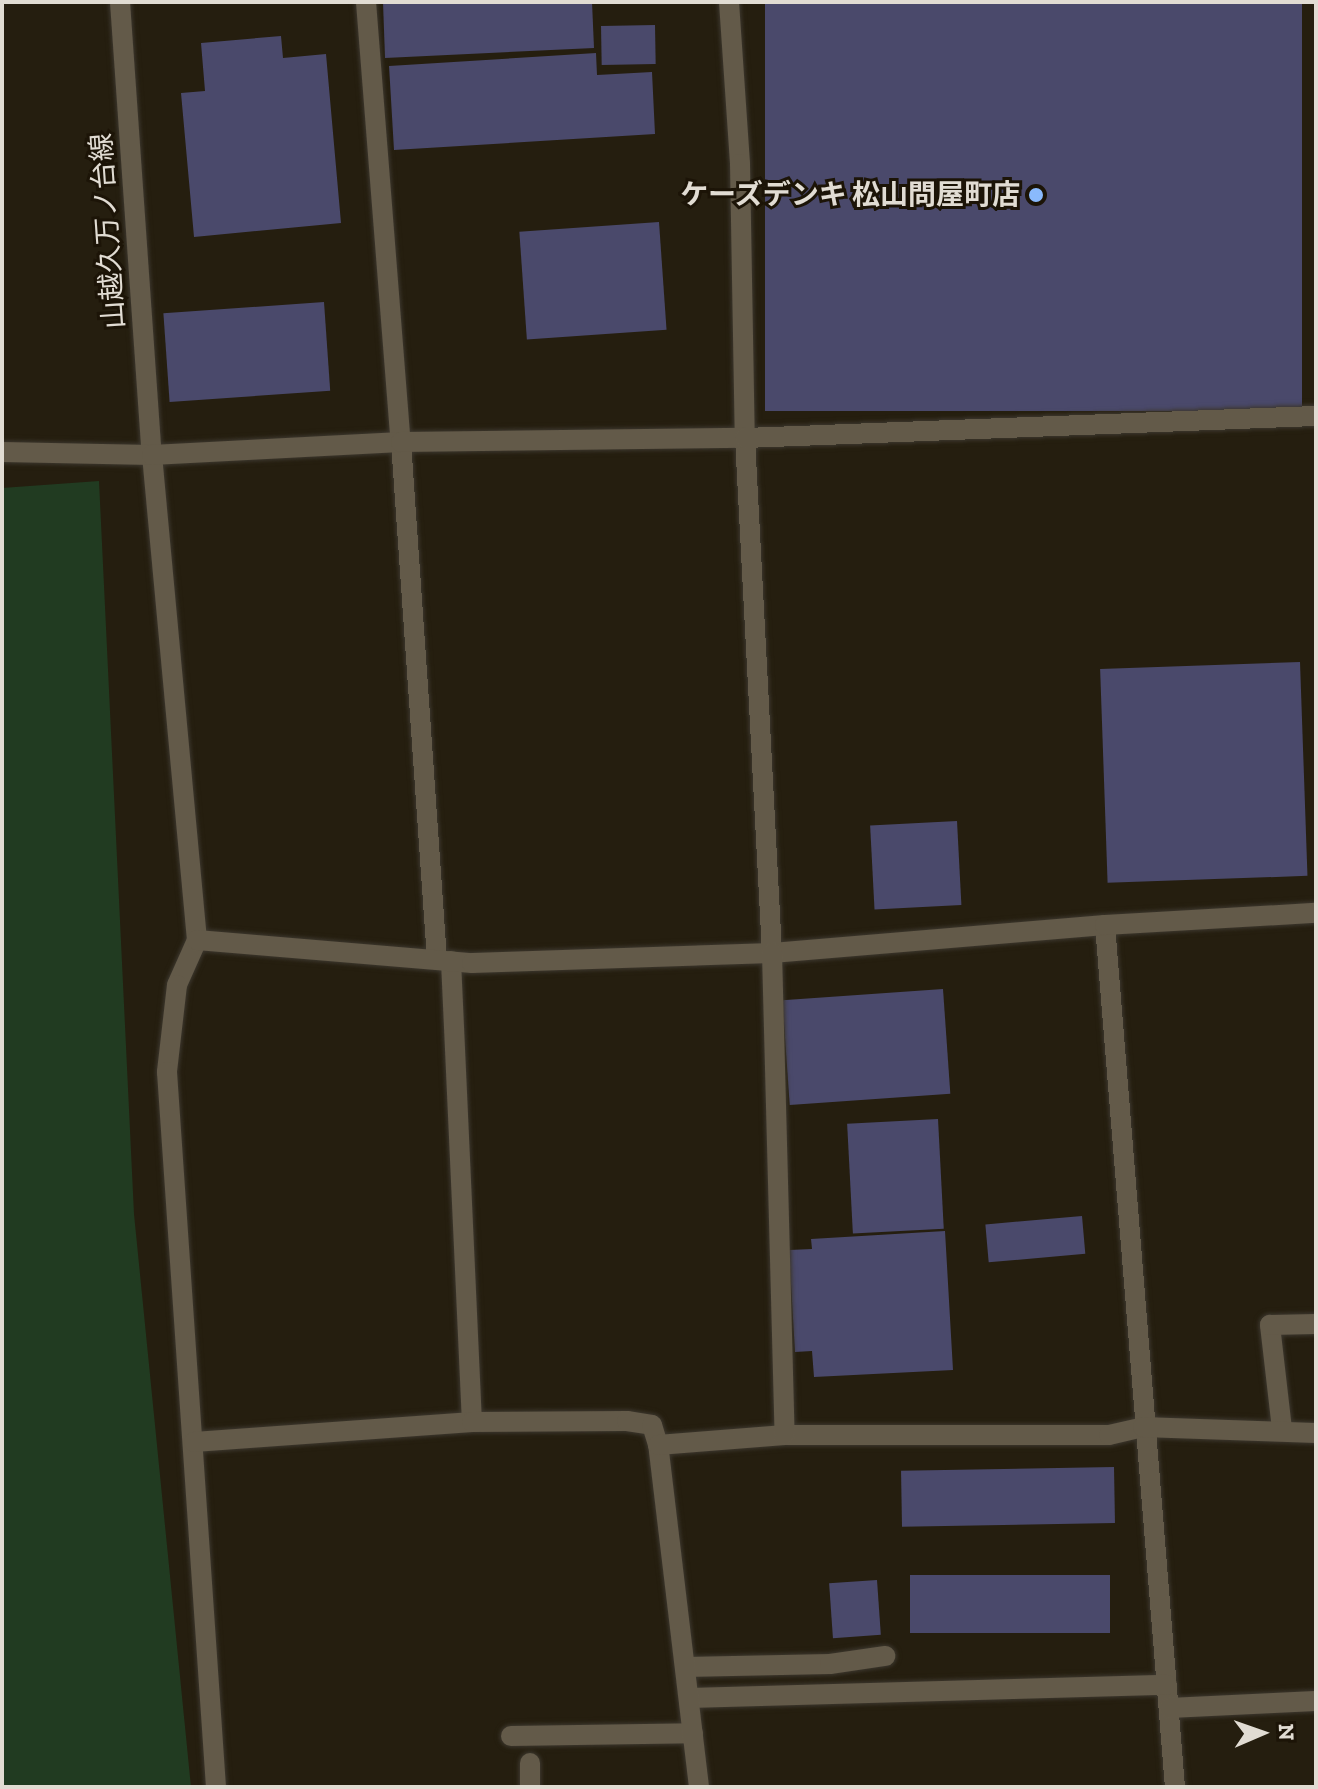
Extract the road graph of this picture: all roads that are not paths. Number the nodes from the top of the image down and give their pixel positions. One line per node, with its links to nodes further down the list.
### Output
1 (120, 2): 8 (street, 山越久万ノ台線)
2 (366, 2): 6 (street)
3 (729, 2): 5 (street)
4 (1316, 416): 5 (street)
5 (745, 438): 6 (street); 12 (street)
6 (401, 442): 8 (street); 13 (street)
7 (2, 452): 8 (street)
8 (152, 455): 11 (street, 山越久万ノ台線)
9 (1316, 913): 10 (street)
10 (1105, 925): 12 (street); 16 (street)
11 (197, 940): 13 (street); 20 (street)
12 (772, 953): 13 (street); 19 (street)
13 (444, 961): 15 (street)
14 (1316, 1324): 17 (street)
15 (472, 1422): 20 (street); 21 (street)
16 (1143, 1427): 17 (street); 19 (street); 24 (street)
17 (1282, 1429): 18 (street)
18 (1316, 1433)
19 (785, 1435): 21 (street)
20 (194, 1442): 31 (street)
21 (658, 1445): 23 (street)
22 (885, 1656): 23 (street)
23 (685, 1667): 25 (street)
24 (1167, 1685): 25 (street); 27 (street)
25 (689, 1698): 28 (street)
26 (1316, 1701): 27 (street)
27 (1169, 1708): 34 (street)
28 (693, 1733): 29 (street); 33 (street)
29 (511, 1736)
30 (530, 1763): 32 (street)
31 (216, 1787)
32 (530, 1787)
33 (699, 1787)
34 (1175, 1787)

